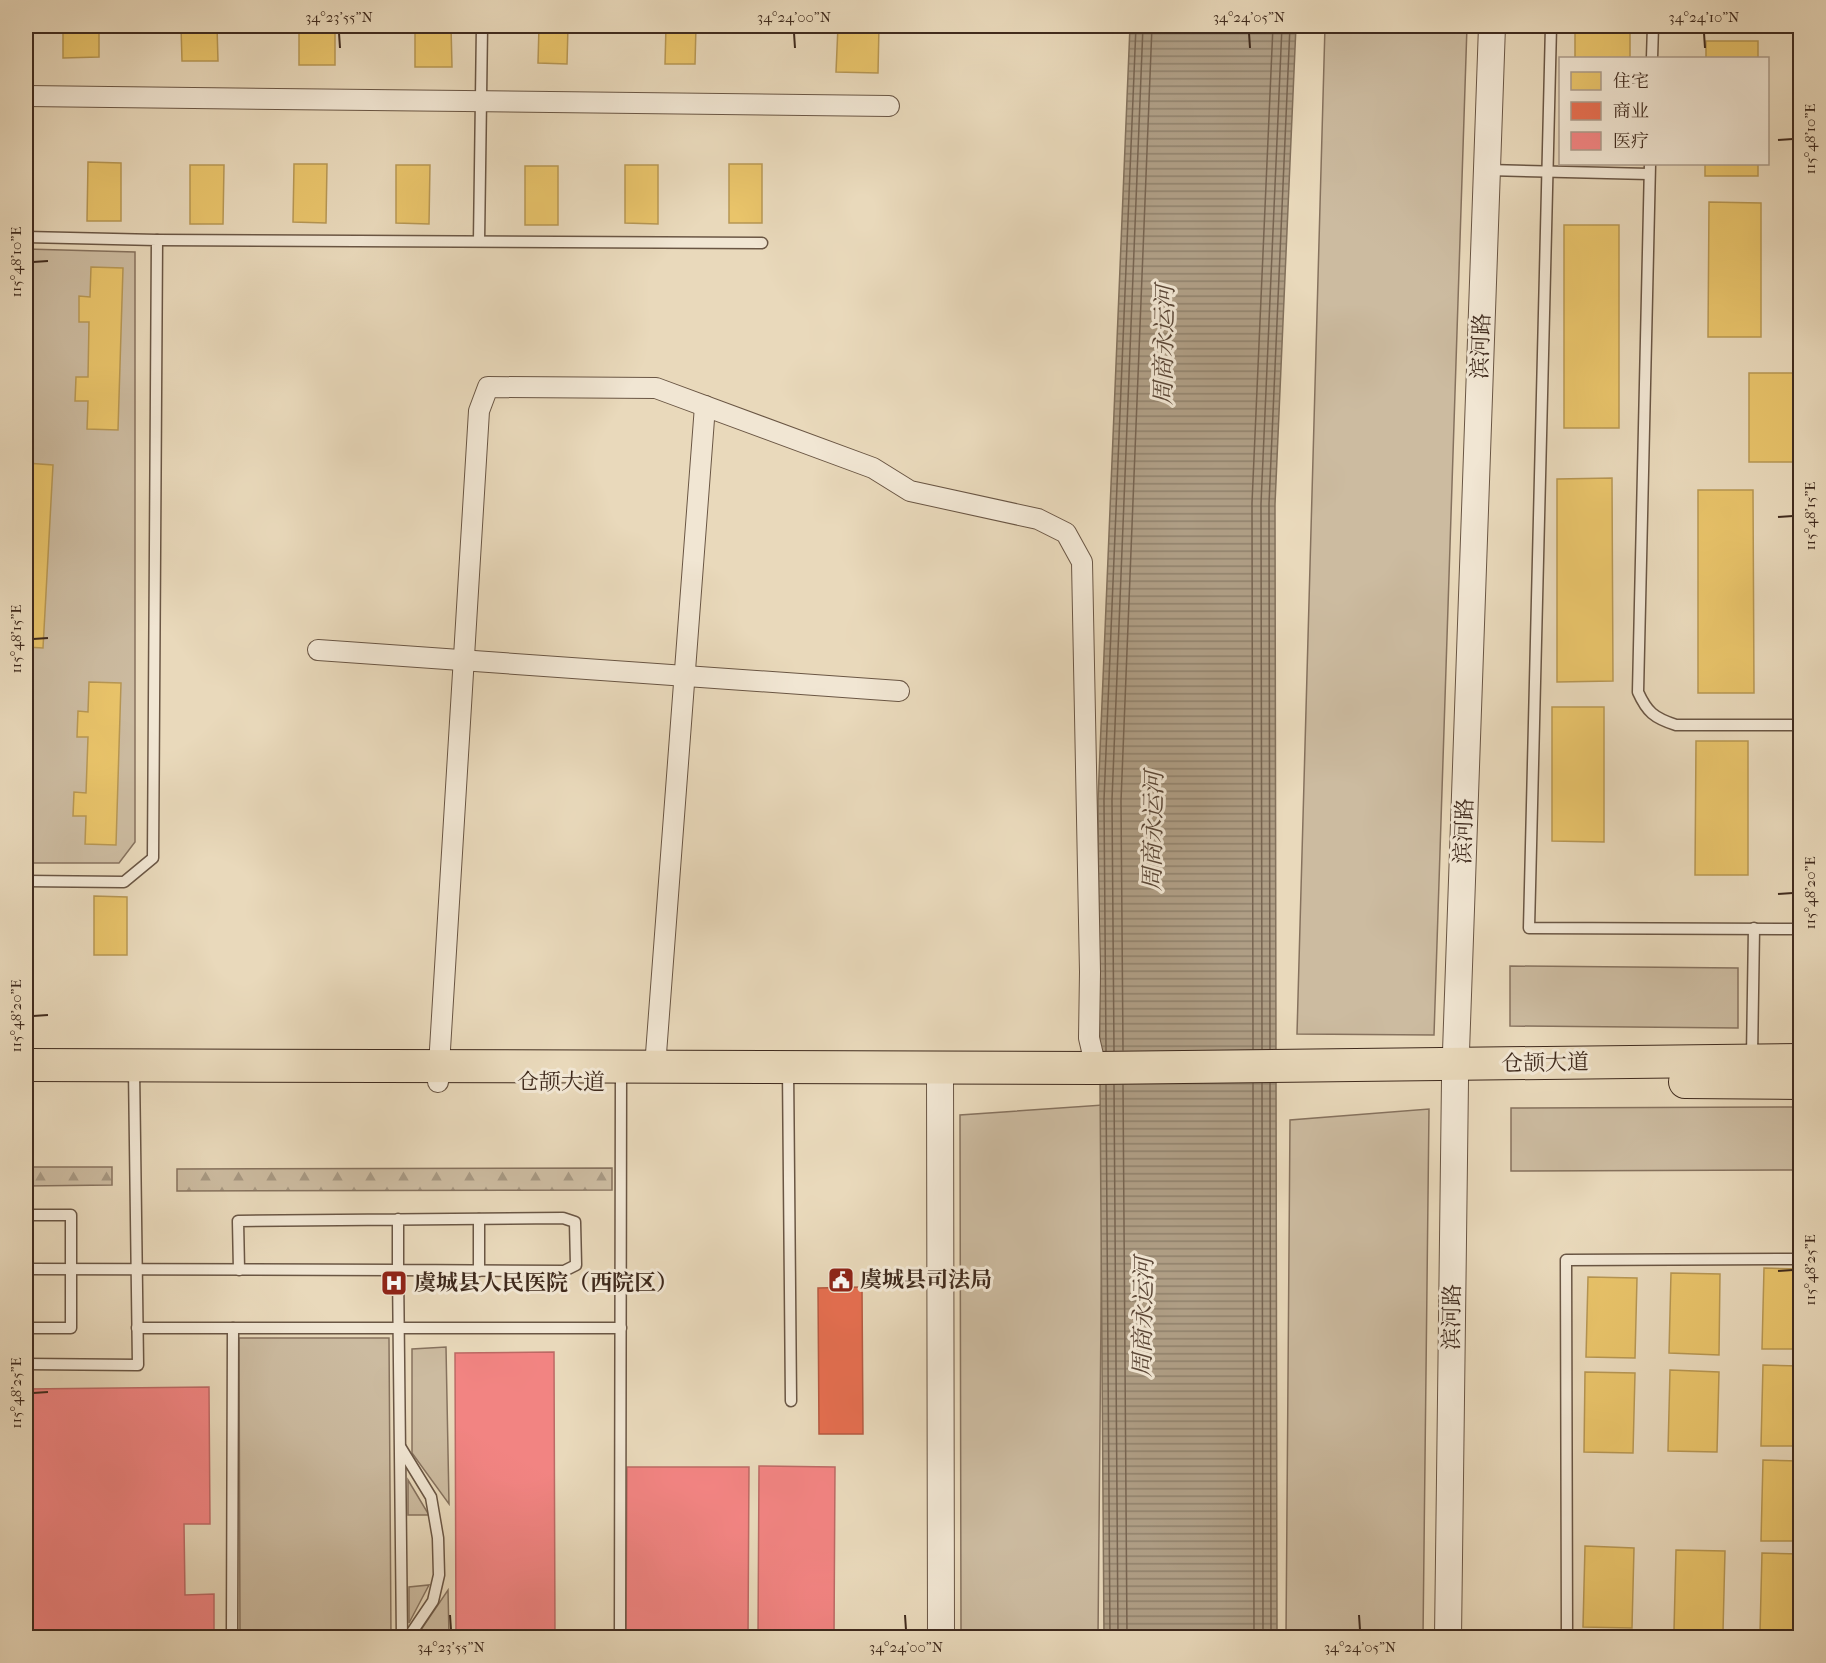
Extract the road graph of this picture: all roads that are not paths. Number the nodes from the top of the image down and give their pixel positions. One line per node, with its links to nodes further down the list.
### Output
1 (482, 26): 7 (lane)
2 (1492, 26): 10 (street, 滨河路)
3 (1551, 26): 11 (lane)
4 (1653, 26): 5 (lane)
5 (1652, 57)
6 (26, 96): 7 (street)
7 (479, 101): 8 (street); 14 (lane)
8 (889, 106)
9 (1649, 169): 11 (lane); 21 (lane)
10 (1487, 170): 11 (lane); 29 (street, 滨河路)
11 (1548, 172): 23 (lane)
12 (26, 237): 13 (lane)
13 (157, 240): 14 (lane); 22 (lane)
14 (479, 242): 15 (lane)
15 (762, 243)
16 (705, 406): 18 (street); 19 (street); 35 (street)
17 (318, 650): 18 (street)
18 (464, 660): 19 (street); 31 (street)
19 (684, 676): 20 (street); 27 (street)
20 (899, 691)
21 (1800, 725)
22 (26, 881)
23 (1754, 928): 24 (lane); 28 (lane)
24 (1800, 928)
25 (1800, 1060): 28 (main road, 仓颉大道)
26 (26, 1065): 30 (main road, 仓颉大道)
27 (655, 1067): 32 (main road, 仓颉大道); 33 (main road, 仓颉大道)
28 (1752, 1071): 29 (main road, 仓颉大道); 36 (main road, 仓颉大道)
29 (1456, 1072): 35 (main road, 仓颉大道); 61 (street, 滨河路)
30 (134, 1074): 31 (main road, 仓颉大道); 37 (main road, 仓颉大道); 44 (lane)
31 (439, 1074): 32 (main road, 仓颉大道)
32 (621, 1074): 33 (main road, 仓颉大道); 51 (lane)
33 (789, 1074): 34 (main road, 仓颉大道); 54 (lane)
34 (940, 1074): 35 (main road, 仓颉大道); 60 (street)
35 (1096, 1074)
36 (1800, 1083)
37 (26, 1084)
38 (26, 1215): 43 (lane)
39 (479, 1219): 40 (lane); 47 (lane); 47 (lane)
40 (398, 1220): 45 (lane); 46 (lane)
41 (1800, 1258): 62 (lane)
42 (26, 1269): 43 (lane)
43 (71, 1269): 44 (lane); 48 (lane)
44 (137, 1269): 45 (lane); 49 (lane)
45 (239, 1270): 46 (lane)
46 (398, 1270): 47 (lane); 52 (lane)
47 (479, 1271)
48 (26, 1328)
49 (137, 1328): 50 (lane); 53 (lane)
50 (233, 1328): 52 (lane); 56 (lane)
51 (621, 1328): 52 (lane); 59 (lane)
52 (399, 1329): 55 (lane)
53 (26, 1364)
54 (791, 1401)
55 (400, 1447): 57 (lane); 58 (lane)
56 (232, 1638)
57 (402, 1638)
58 (408, 1638)
59 (620, 1638)
60 (942, 1638)
61 (1448, 1638)
62 (1567, 1638)

